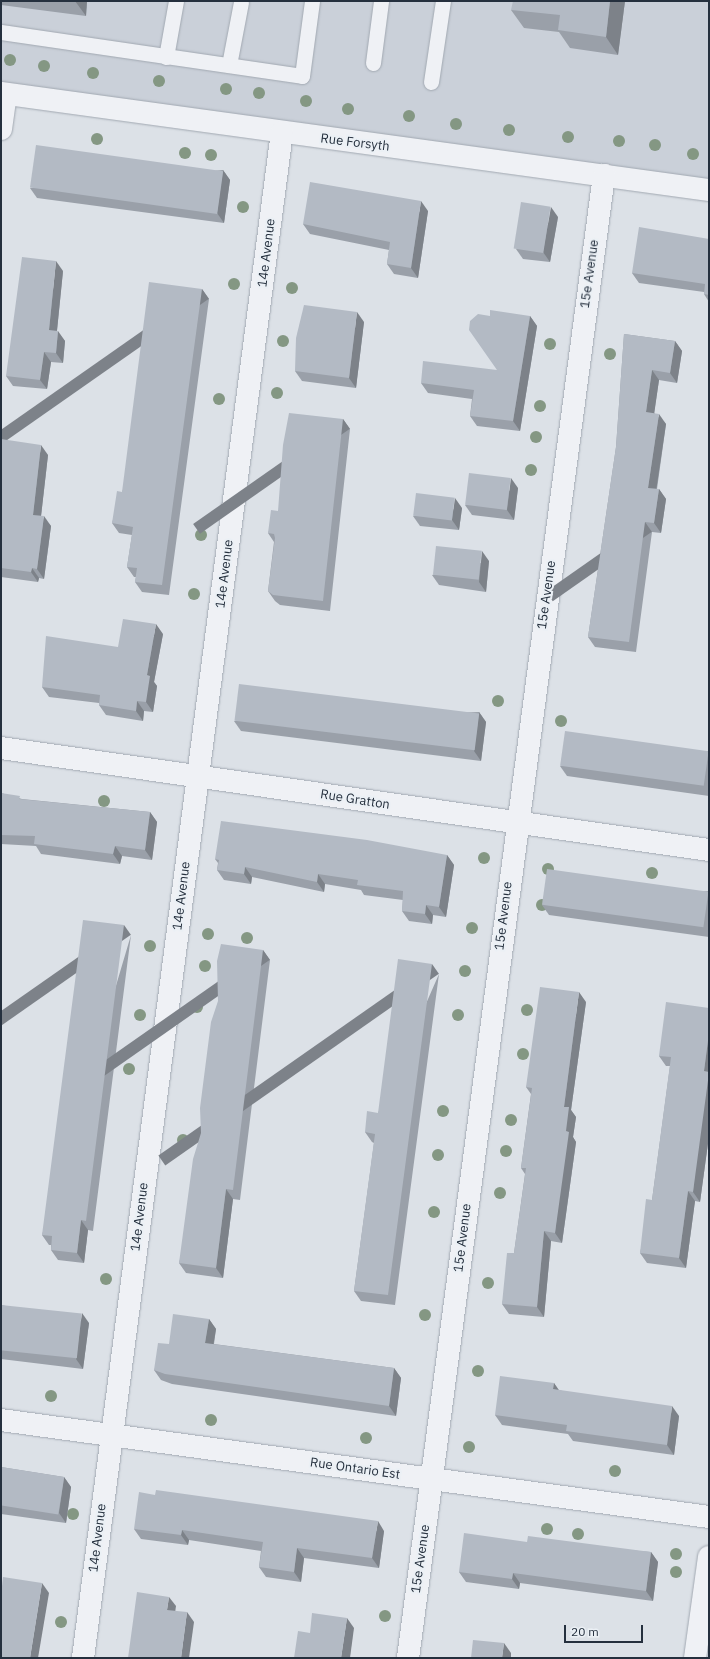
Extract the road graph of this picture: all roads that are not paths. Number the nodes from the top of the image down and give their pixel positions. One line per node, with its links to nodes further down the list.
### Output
1 (176, 1): 7 (lane)
2 (312, 1): 9 (lane)
3 (381, 1): 8 (lane)
4 (443, 1): 10 (lane)
5 (242, 2): 9 (lane)
6 (1, 32): 7 (lane)
7 (166, 57): 9 (lane)
8 (373, 63)
9 (229, 65)
10 (431, 82)
11 (3, 94): 12 (street); 13 (street, Rue Forsyth)
12 (1, 129)
13 (282, 133): 14 (street, Rue Forsyth); 17 (street, 14e Avenue)
14 (604, 175): 15 (street, Rue Forsyth); 18 (street, 15e Avenue)
15 (709, 190)
16 (1, 748): 17 (street, Rue Gratton)
17 (198, 776): 18 (street, Rue Gratton); 21 (street, 14e Avenue)
18 (516, 824): 19 (street, Rue Gratton); 22 (street, 15e Avenue)
19 (709, 850)
20 (1, 1420): 21 (street, Rue Ontario Est)
21 (112, 1435): 22 (street, Rue Ontario Est); 25 (street, 14e Avenue)
22 (432, 1479): 23 (street, Rue Ontario Est); 26 (street, 15e Avenue)
23 (709, 1517)
24 (709, 1557): 27 (street)
25 (83, 1658)
26 (408, 1658)
27 (695, 1658)

